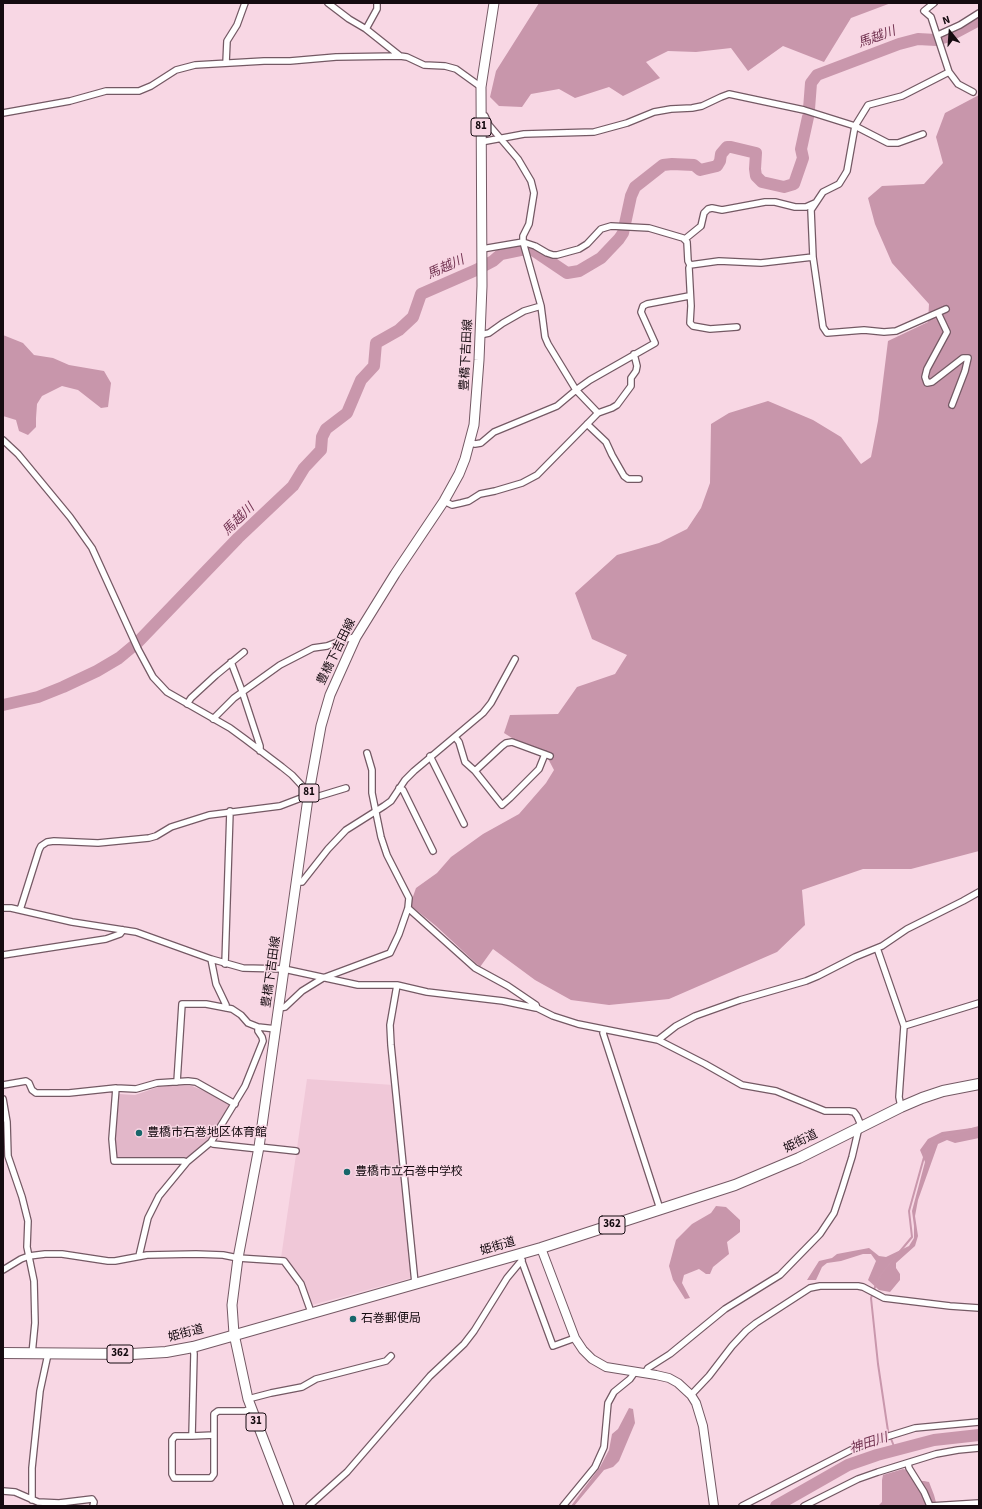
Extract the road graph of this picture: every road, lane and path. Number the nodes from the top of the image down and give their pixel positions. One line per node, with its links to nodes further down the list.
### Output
1 (245, 3): 10 (street)
2 (328, 3): 7 (street)
3 (377, 3): 7 (street)
4 (494, 3): 12 (main road, 豊橋下吉田線 / 81)
5 (934, 3): 8 (street)
6 (979, 13): 8 (street)
7 (366, 29): 9 (street)
8 (939, 38): 11 (street)
9 (400, 56): 10 (street); 12 (street)
10 (226, 64): 14 (street)
11 (949, 72): 13 (street); 16 (street)
12 (482, 87): 15 (main road, 豊橋下吉田線 / 81)
13 (973, 92)
14 (3, 112)
15 (481, 115): 18 (street); 19 (main road, 豊橋下吉田線 / 81)
16 (855, 126): 17 (street); 18 (street); 20 (street)
17 (923, 134)
18 (501, 138): 19 (street); 22 (street)
19 (481, 142): 23 (main road, 豊橋下吉田線 / 81)
20 (815, 203): 21 (street); 24 (street)
21 (685, 239): 22 (street); 25 (street)
22 (524, 246): 23 (street); 27 (street)
23 (482, 250): 31 (main road, 豊橋下吉田線 / 81)
24 (813, 257): 25 (street); 29 (street)
25 (690, 265): 26 (street)
26 (690, 296): 30 (street); 32 (street)
27 (541, 306): 31 (street); 33 (street)
28 (946, 309): 29 (street)
29 (938, 313): 34 (street)
30 (737, 327)
31 (480, 335): 38 (main road, 豊橋下吉田線 / 81)
32 (634, 354): 33 (street); 35 (street)
33 (576, 390): 35 (street); 38 (street)
34 (952, 405)
35 (598, 413): 36 (street)
36 (587, 424): 39 (street); 40 (street)
37 (3, 440): 46 (street)
38 (470, 443): 40 (main road, 豊橋下吉田線 / 81)
39 (639, 479)
40 (444, 501): 41 (main road, 豊橋下吉田線 / 81)
41 (356, 637): 45 (street); 55 (main road, 豊橋下吉田線 / 81)
42 (244, 652): 44 (street)
43 (515, 659): 48 (street)
44 (231, 662): 45 (street); 46 (street)
45 (242, 691): 47 (street); 49 (street)
46 (187, 704): 47 (street)
47 (213, 719): 49 (street)
48 (455, 737): 51 (street); 52 (street)
49 (260, 751): 55 (street)
50 (367, 753): 57 (street)
51 (430, 756): 54 (street); 58 (street)
52 (475, 771): 52 (street)
53 (346, 788): 55 (street)
54 (399, 788): 57 (street); 59 (street)
55 (309, 795): 56 (street); 60 (main road, 豊橋下吉田線 / 81)
56 (230, 811): 64 (street); 69 (street)
57 (375, 813): 60 (street); 63 (street)
58 (464, 824)
59 (433, 851)
60 (296, 882): 70 (main road, 豊橋下吉田線 / 81)
61 (979, 892): 66 (street)
62 (3, 908): 64 (street)
63 (408, 908): 71 (street); 76 (street)
64 (20, 910): 65 (street)
65 (123, 930): 67 (street); 68 (street)
66 (877, 948): 77 (street); 81 (street)
67 (3, 955)
68 (210, 960): 69 (street); 74 (street)
69 (225, 964): 70 (street)
70 (284, 969): 71 (street); 75 (main road, 豊橋下吉田線 / 81)
71 (322, 978): 72 (street); 75 (street)
72 (398, 985): 76 (street); 101 (street)
73 (979, 1003): 77 (street)
74 (226, 1008): 78 (street); 82 (street)
75 (279, 1008): 79 (main road, 豊橋下吉田線 / 81)
76 (537, 1008): 80 (street)
77 (904, 1026): 88 (street)
78 (258, 1027): 79 (street); 87 (street)
79 (276, 1029): 91 (main road, 豊橋下吉田線 / 81)
80 (604, 1030): 81 (street); 94 (street)
81 (658, 1040): 89 (street)
82 (177, 1082): 85 (street); 87 (street)
83 (979, 1084): 88 (highway, 姫街道 / 362)
84 (3, 1085): 85 (street)
85 (116, 1088): 93 (street)
86 (3, 1099): 96 (street)
87 (234, 1104): 90 (street)
88 (901, 1107): 89 (highway, 姫街道 / 362)
89 (858, 1128): 94 (highway, 姫街道 / 362); 112 (street)
90 (211, 1142): 91 (street); 93 (street)
91 (259, 1148): 92 (street); 99 (main road, 豊橋下吉田線 / 81)
92 (296, 1151)
93 (187, 1162): 97 (street)
94 (660, 1209): 95 (highway, 姫街道 / 362)
95 (541, 1248): 98 (highway, 姫街道 / 362); 105 (street)
96 (29, 1256): 97 (street); 100 (street); 108 (street)
97 (139, 1256): 99 (street)
98 (521, 1257): 101 (highway, 姫街道 / 362); 105 (street); 126 (street)
99 (238, 1258): 103 (street); 104 (main road, 豊橋下吉田線 / 81)
100 (3, 1270)
101 (415, 1284): 103 (highway, 姫街道 / 362)
102 (979, 1308): 113 (street)
103 (311, 1312): 104 (highway, 姫街道 / 362)
104 (234, 1334): 106 (highway, 姫街道 / 362); 114 (main road, 31)
105 (575, 1338): 111 (street)
106 (193, 1347): 109 (highway, 姫街道 / 362); 118 (street)
107 (3, 1353): 108 (highway, 姫街道 / 362)
108 (32, 1354): 109 (highway, 姫街道 / 362)
109 (48, 1354): 122 (street)
110 (391, 1356): 114 (street)
111 (634, 1372): 112 (street); 127 (street)
112 (645, 1374): 113 (street)
113 (691, 1395): 128 (street)
114 (248, 1399): 115 (main road, 31)
115 (252, 1409): 117 (street); 125 (main road, 31)
116 (979, 1422): 129 (street)
117 (214, 1435): 118 (street); 118 (street)
118 (192, 1436)
119 (979, 1448): 120 (street)
120 (908, 1463): 130 (street); 131 (street)
121 (3, 1491): 122 (street)
122 (32, 1500): 124 (street)
123 (979, 1503): 131 (street)
124 (93, 1506)
125 (289, 1506)
126 (309, 1506)
127 (563, 1506)
128 (714, 1506)
129 (742, 1506)
130 (804, 1506)
131 (930, 1506)

